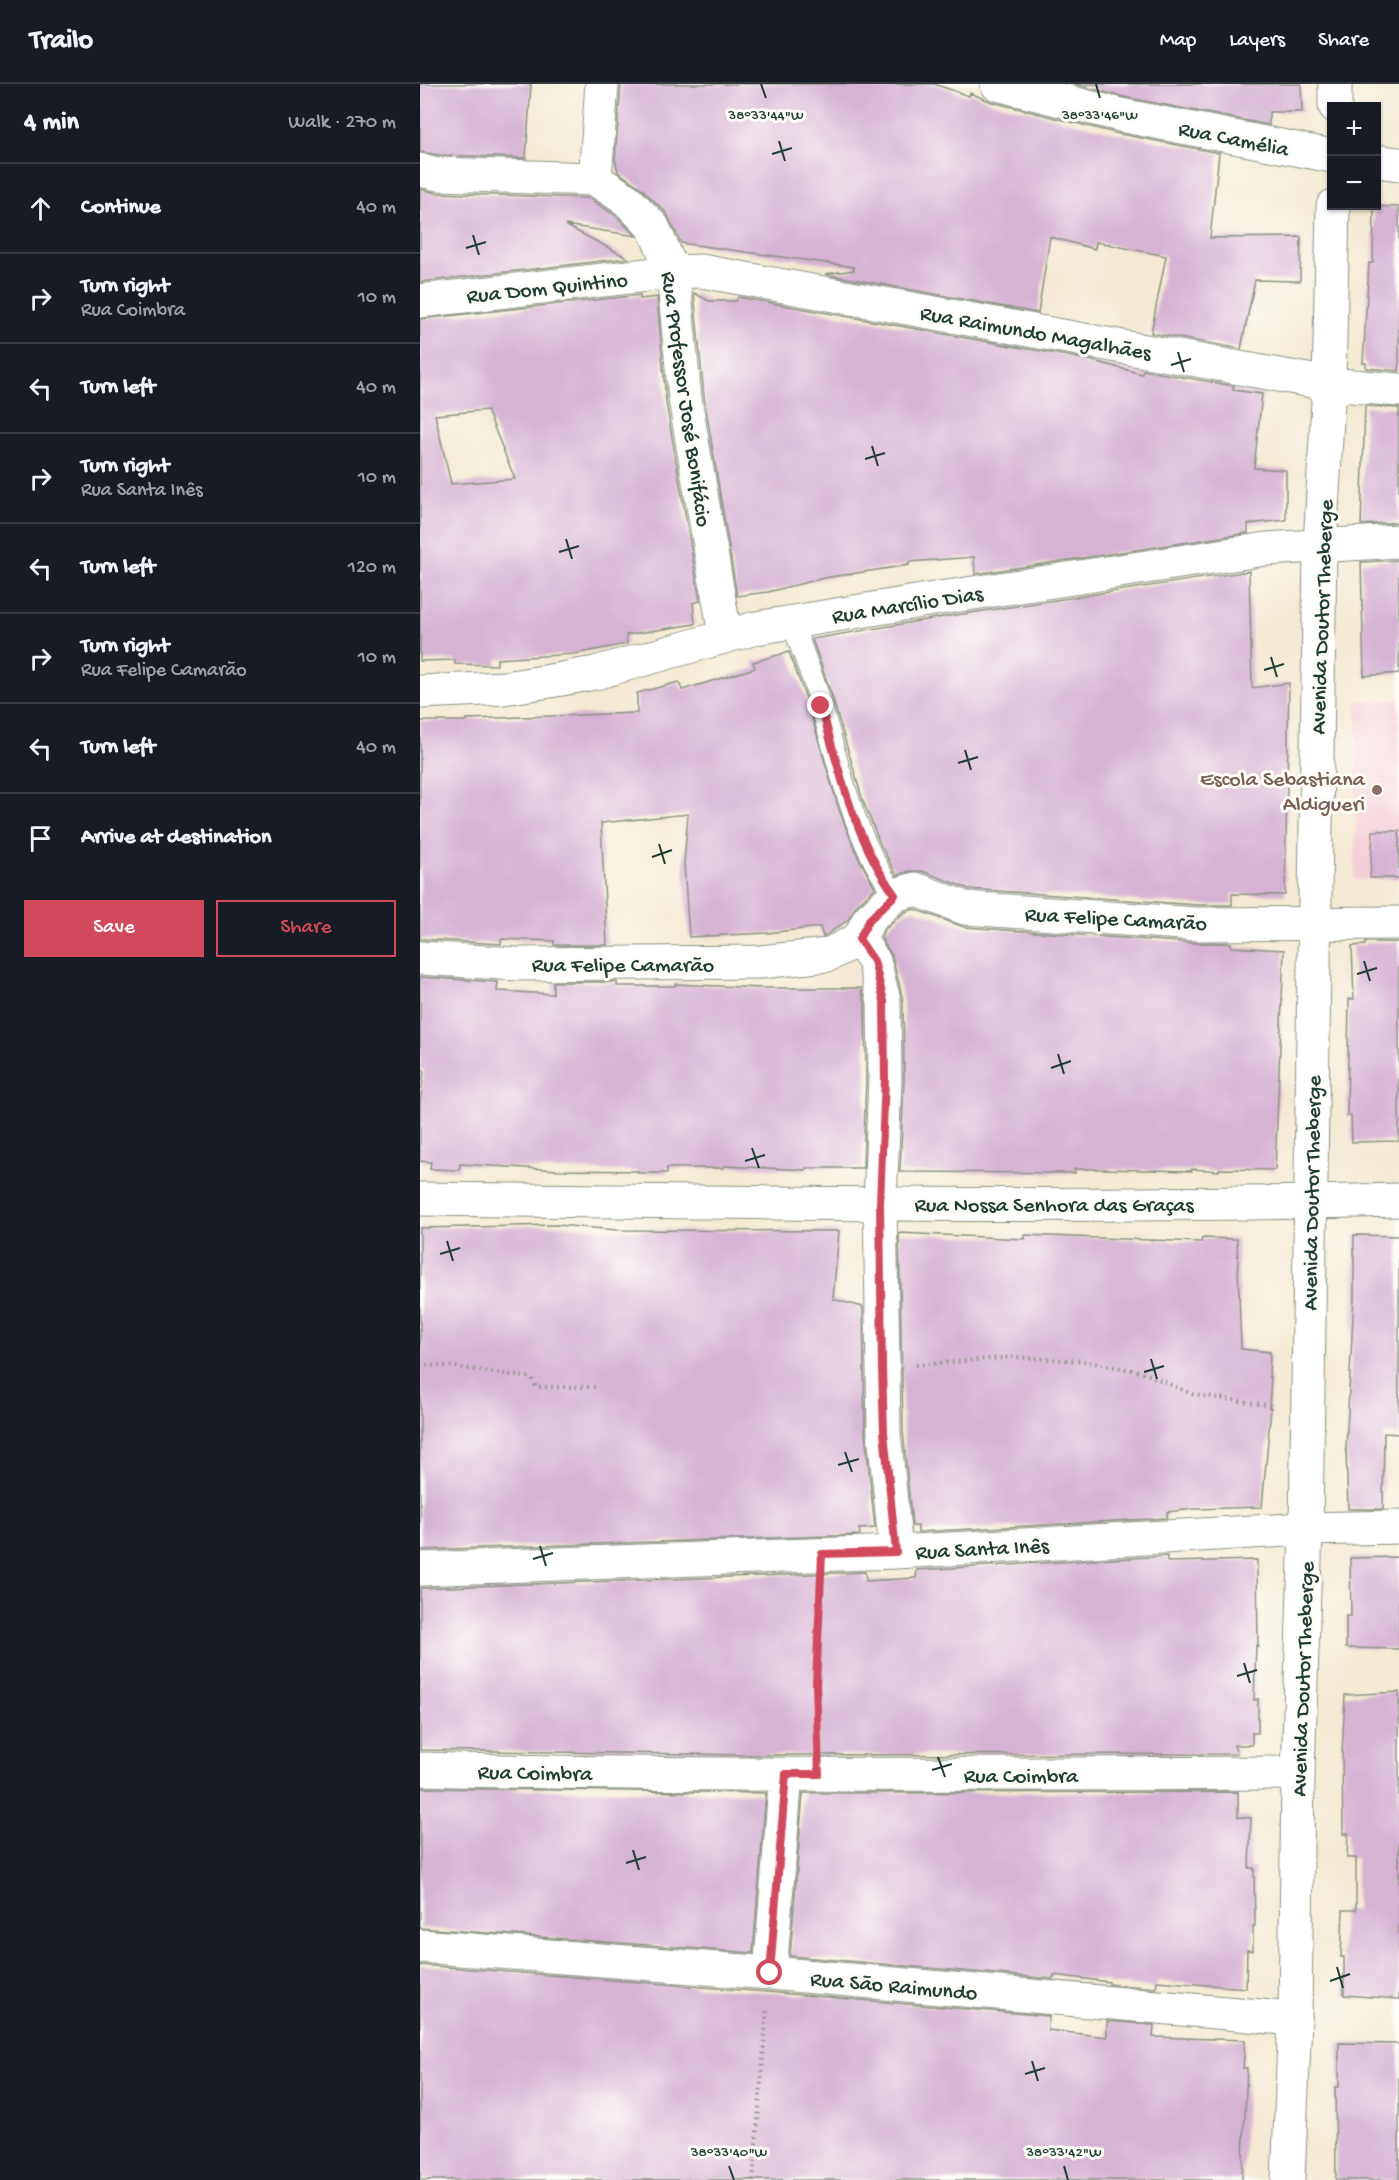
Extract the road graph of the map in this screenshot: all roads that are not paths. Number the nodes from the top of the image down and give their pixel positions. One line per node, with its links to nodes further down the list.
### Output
1 (602, 84): 9 (street)
2 (998, 84): 5 (street, Rua Camélia)
3 (1335, 84): 4 (street)
4 (1335, 102)
5 (1327, 155)
6 (1381, 162): 7 (street)
7 (1399, 164)
8 (420, 170): 9 (street)
9 (596, 179): 11 (street, Rua Professor José Bonifácio)
10 (1332, 210): 13 (street, Avenida Doutor Theberge)
11 (673, 272): 12 (street, Rua Dom Quintino); 13 (street, Rua Raimundo Magalhães); 18 (street, Rua Professor José Bonifácio)
12 (420, 301)
13 (1329, 384): 14 (street, Rua Raimundo Magalhães); 16 (street, Avenida Doutor Theberge)
14 (1399, 390)
15 (1399, 541): 16 (street, Rua Marcílio Dias)
16 (1320, 546): 17 (street, Rua Marcílio Dias); 21 (street, Avenida Doutor Theberge)
17 (792, 622): 18 (street, Rua Marcílio Dias); 20 (lane)
18 (725, 635): 19 (street, Rua Marcílio Dias)
19 (420, 692)
20 (895, 895): 21 (street, Rua Felipe Camarão); 23 (street, Rua Felipe Camarão)
21 (1313, 923): 22 (street, Rua Felipe Camarão); 28 (street, Avenida Doutor Theberge)
22 (1399, 923)
23 (866, 950): 24 (street, Rua Felipe Camarão); 27 (street)
24 (420, 958)
25 (420, 1199): 27 (street, Rua Nossa Senhora das Graças)
26 (1399, 1200): 28 (street, Rua Nossa Senhora das Graças)
27 (880, 1203): 28 (street, Rua Nossa Senhora das Graças); 31 (street)
28 (1310, 1203): 30 (street, Avenida Doutor Theberge)
29 (1399, 1527): 30 (street, Rua Santa Inês)
30 (1306, 1529): 31 (street, Rua Santa Inês); 34 (street, Avenida Doutor Theberge)
31 (896, 1552): 32 (street, Rua Santa Inês)
32 (420, 1569)
33 (420, 1769): 35 (street, Rua Coimbra)
34 (1298, 1773): 35 (street, Rua Coimbra); 38 (street, Avenida Doutor Theberge)
35 (786, 1774): 37 (street)
36 (420, 1946): 37 (street, Rua São Raimundo)
37 (770, 1973): 38 (street, Rua São Raimundo)
38 (1295, 2019): 39 (street, Avenida Doutor Theberge)
39 (1288, 2180)

